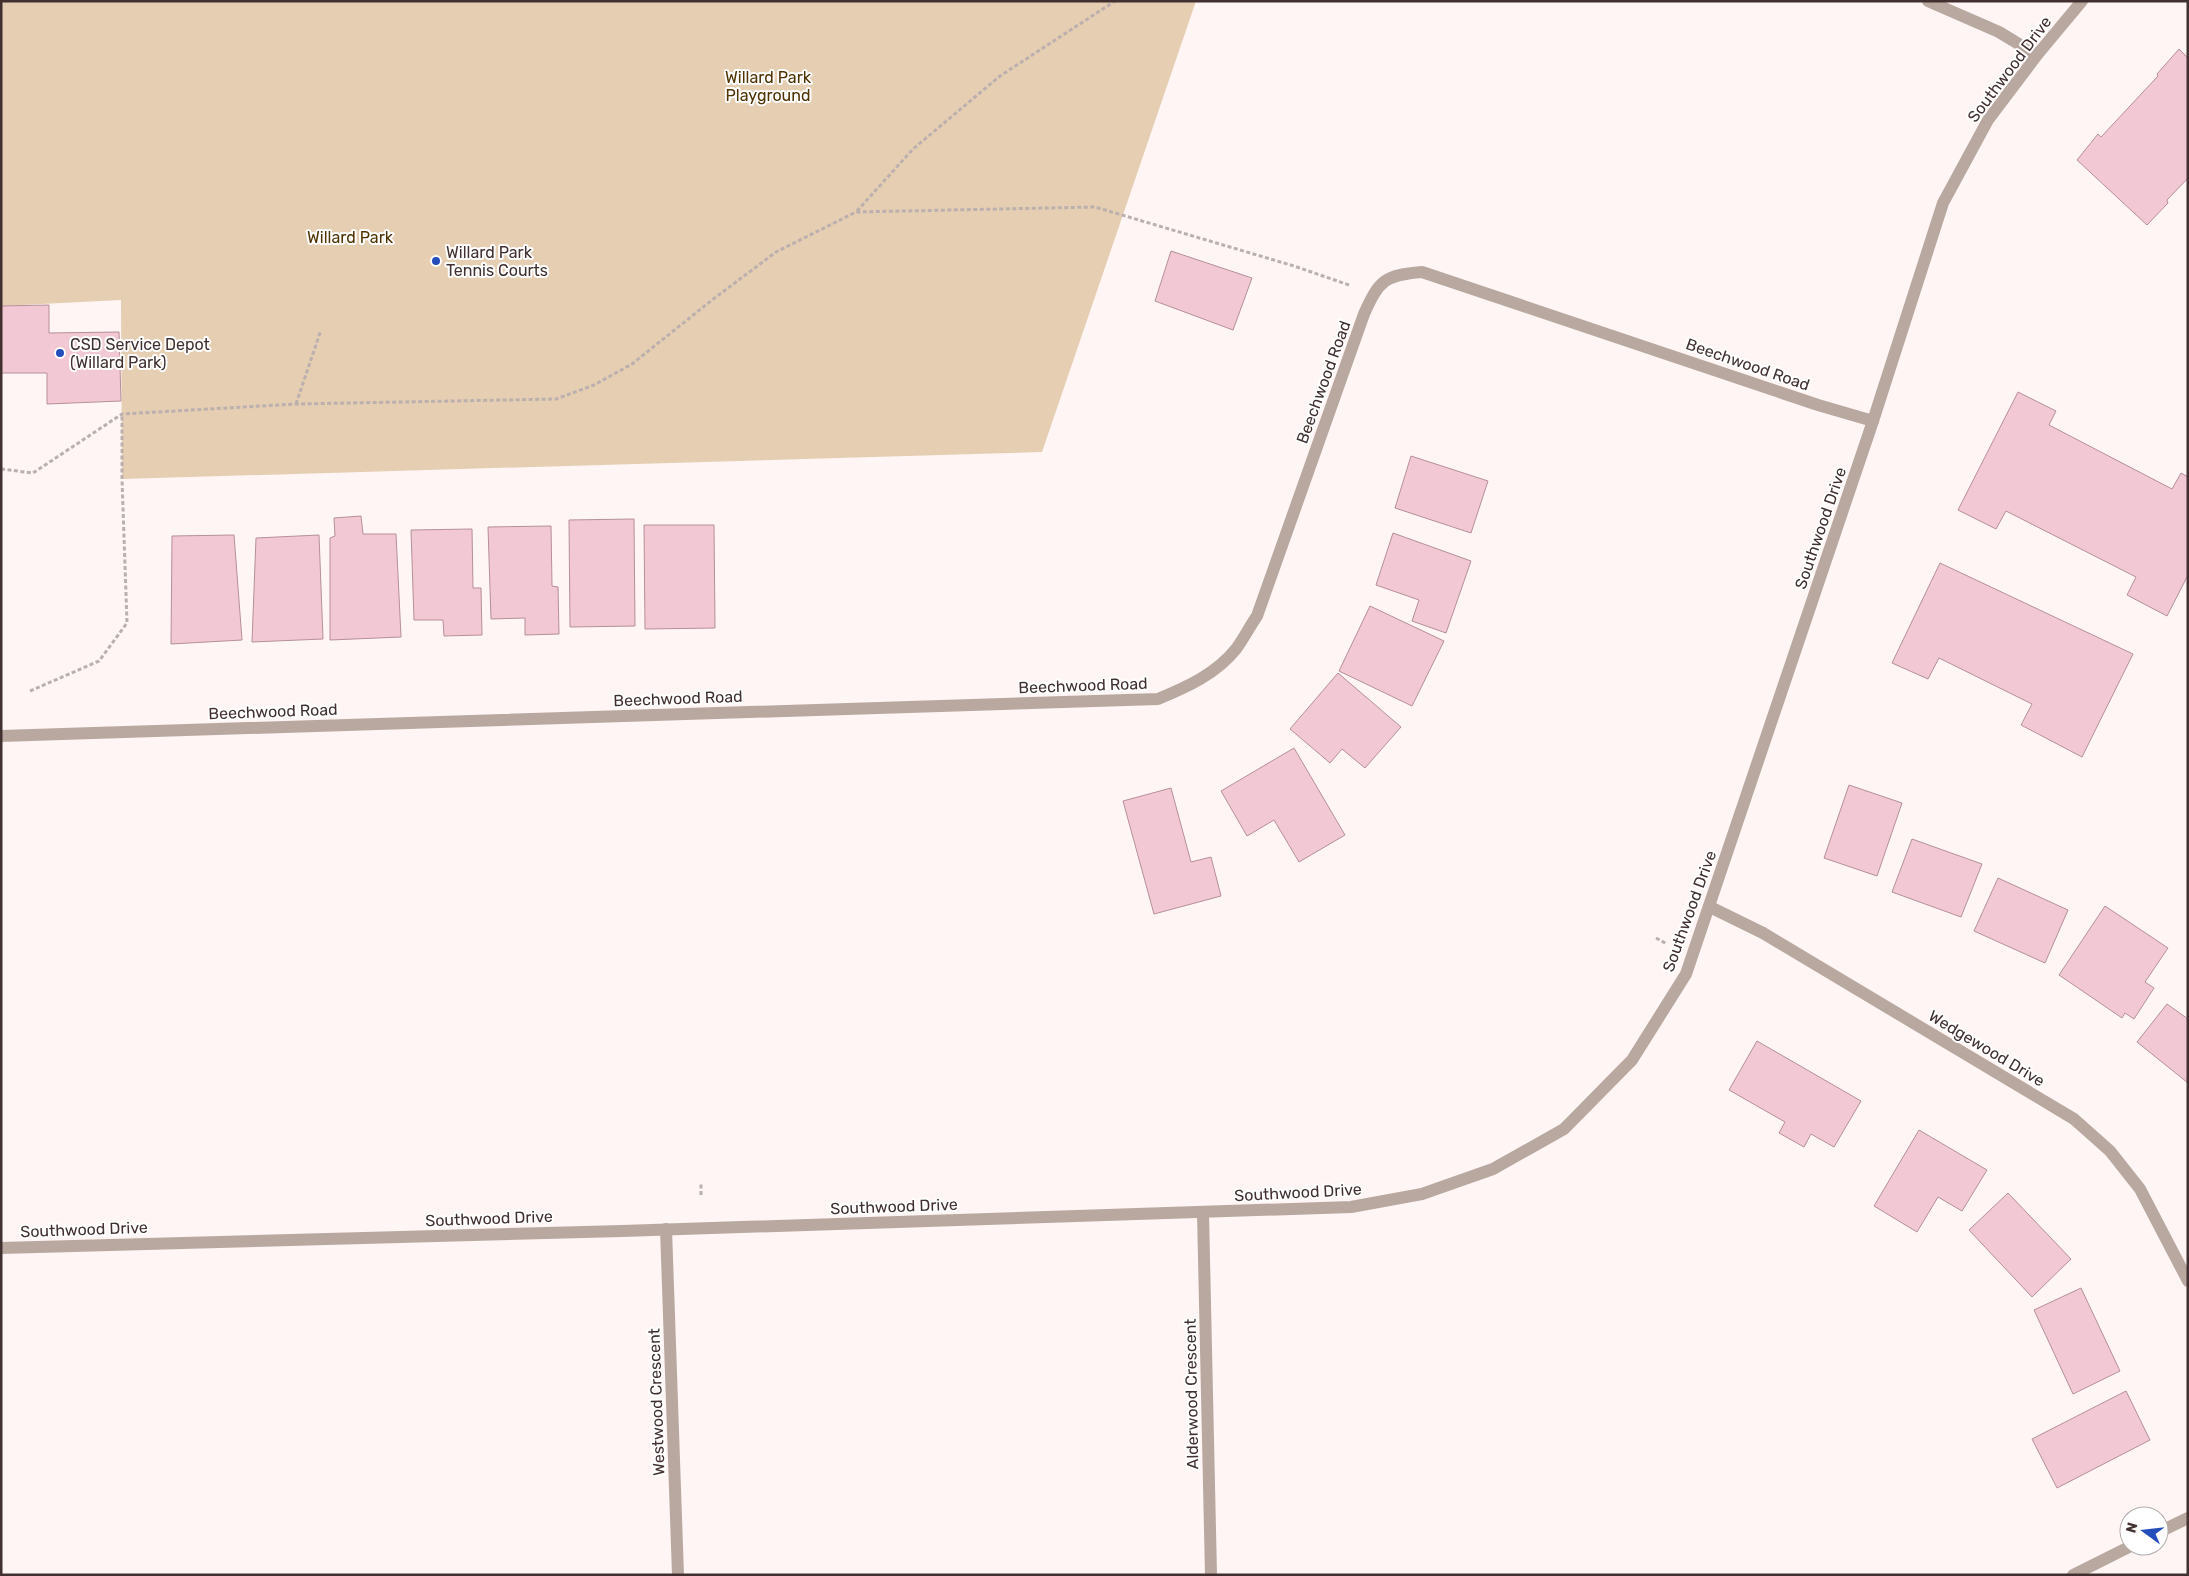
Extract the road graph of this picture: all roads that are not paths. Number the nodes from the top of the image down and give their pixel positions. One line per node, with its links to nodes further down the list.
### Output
1 (1928, 1): 3 (street)
2 (2082, 1): 3 (street, Southwood Drive)
3 (2037, 55): 4 (street, Southwood Drive)
4 (1873, 421): 5 (street, Beechwood Road); 6 (street, Southwood Drive)
5 (1, 736)
6 (1710, 907): 7 (street, Southwood Drive); 10 (street, Wedgewood Drive)
7 (1203, 1213): 8 (street, Southwood Drive); 15 (street, Alderwood Crescent)
8 (666, 1229): 9 (street, Southwood Drive); 14 (street, Westwood Crescent)
9 (1, 1248)
10 (2188, 1281)
11 (2188, 1518): 12 (street)
12 (2169, 1527)
13 (2119, 1552): 16 (street)
14 (678, 1575)
15 (1211, 1575)
16 (2073, 1575)

